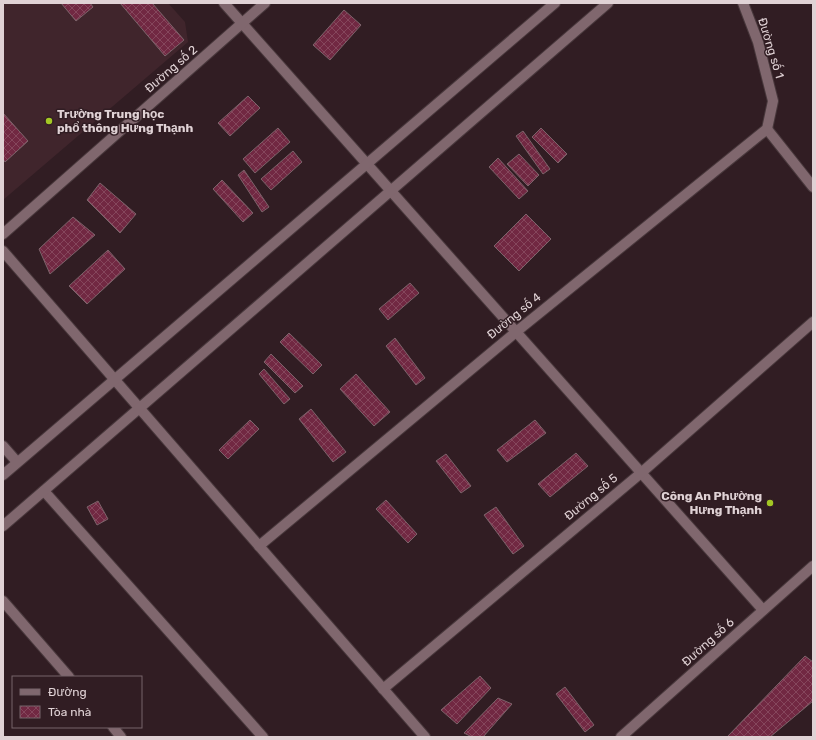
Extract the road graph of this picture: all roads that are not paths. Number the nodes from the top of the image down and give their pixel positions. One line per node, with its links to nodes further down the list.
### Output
1 (224, 3): 6 (street)
2 (265, 3): 6 (street, Đường số 2)
3 (555, 3): 8 (street)
4 (608, 3): 10 (street)
5 (743, 3): 7 (street, Đường số 1)
6 (242, 23): 8 (street); 11 (street, Đường số 2)
7 (767, 129): 9 (street); 14 (street, Đường số 4)
8 (367, 163): 10 (street); 15 (street)
9 (813, 187)
10 (390, 191): 14 (street); 16 (street)
11 (3, 234)
12 (3, 251): 15 (street)
13 (813, 322): 19 (street, Đường số 5)
14 (516, 332): 19 (street); 23 (street, Đường số 4)
15 (114, 379): 16 (street); 18 (street)
16 (139, 408): 21 (street); 23 (street)
17 (3, 446): 18 (street)
18 (17, 462): 20 (street)
19 (641, 473): 26 (street); 28 (street, Đường số 5)
20 (3, 475)
21 (44, 491): 22 (street); 31 (street)
22 (3, 526)
23 (259, 546): 28 (street)
24 (813, 566): 26 (street, Đường số 6)
25 (3, 601): 27 (street)
26 (763, 610): 33 (street, Đường số 6)
27 (68, 676)
28 (383, 689): 32 (street)
29 (114, 728): 30 (street)
30 (122, 737)
31 (263, 737)
32 (425, 737)
33 (621, 737)

